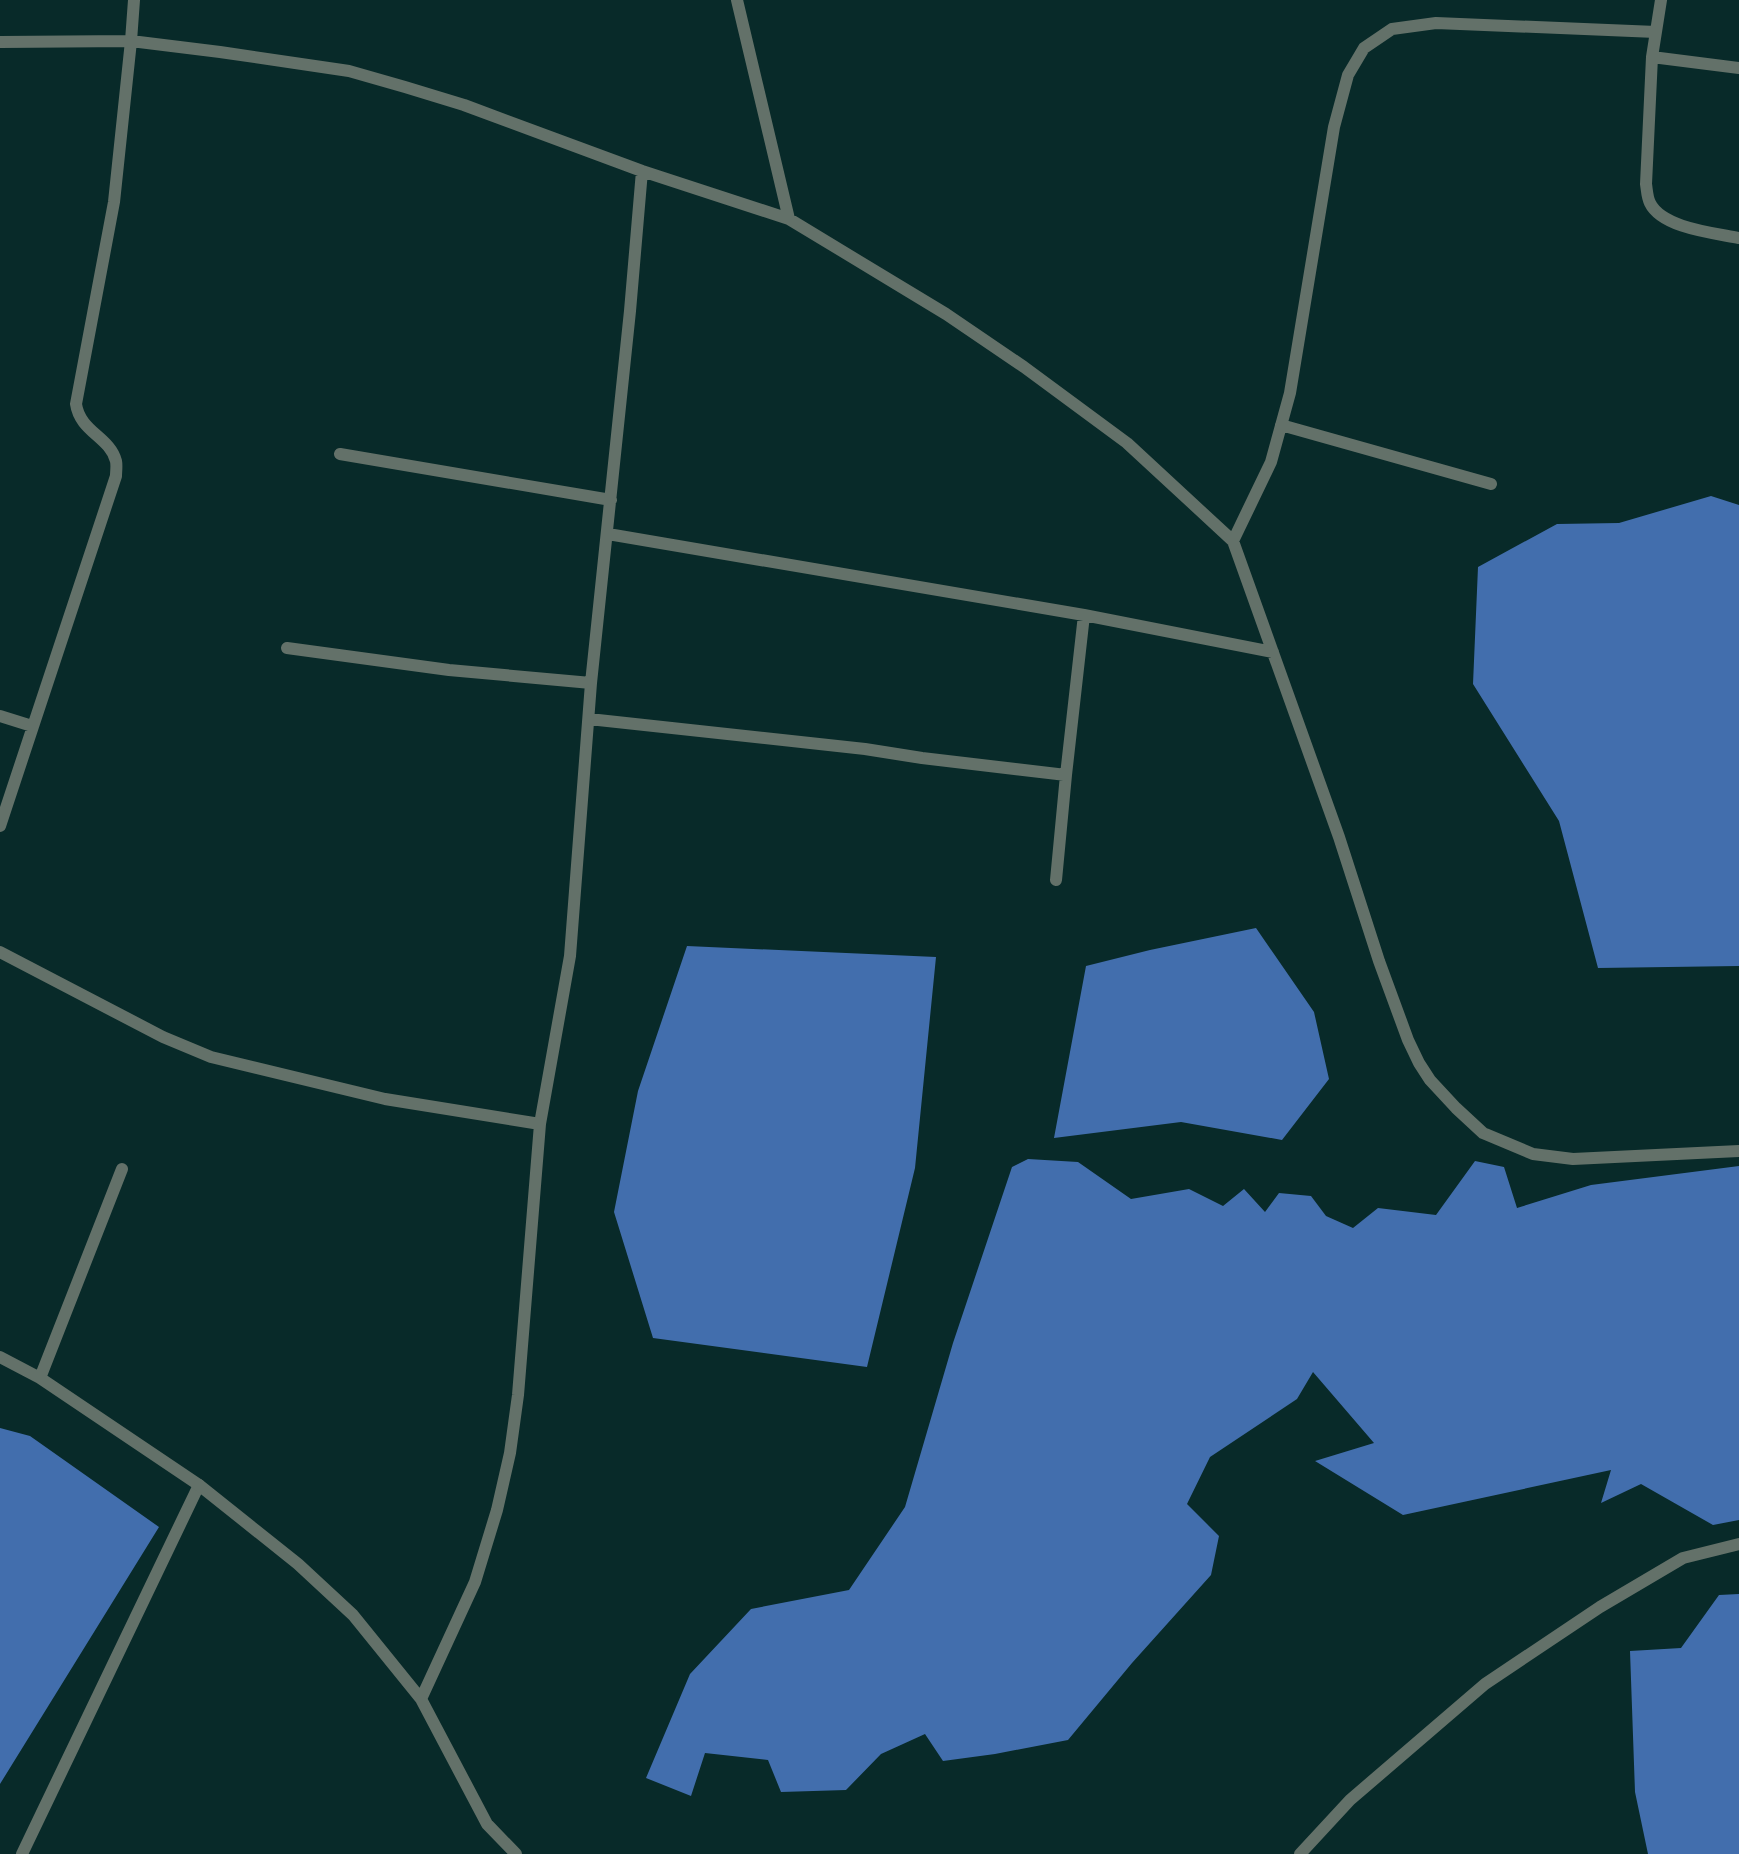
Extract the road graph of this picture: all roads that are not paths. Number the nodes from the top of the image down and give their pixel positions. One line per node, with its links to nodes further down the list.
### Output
1 (134, 0): 5 (street)
2 (737, 0): 10 (street)
3 (1661, 0): 4 (street)
4 (1656, 32): 7 (street); 12 (street)
5 (131, 41): 6 (street); 9 (street); 24 (street)
6 (0, 42)
7 (1652, 57): 8 (street); 11 (street)
8 (1739, 68)
9 (642, 171): 10 (street); 15 (street)
10 (789, 219): 17 (street)
11 (1739, 238)
12 (1281, 425): 14 (street); 17 (street)
13 (340, 453): 15 (street)
14 (1491, 484)
15 (611, 500): 16 (street)
16 (608, 534): 18 (street); 21 (street)
17 (1233, 541): 20 (street)
18 (1084, 615): 20 (street); 25 (street)
19 (287, 648): 21 (street)
20 (1273, 652): 30 (street)
21 (591, 683): 23 (street)
22 (0, 716): 24 (street)
23 (589, 719): 25 (street); 29 (street)
24 (32, 726): 26 (street)
25 (1066, 775): 27 (street)
26 (0, 826)
27 (1056, 880)
28 (0, 952): 29 (street)
29 (540, 1124): 36 (street)
30 (1739, 1151)
31 (122, 1169): 33 (street)
32 (0, 1357): 33 (street)
33 (40, 1378): 34 (street)
34 (199, 1485): 36 (street); 37 (street)
35 (1739, 1544): 39 (street)
36 (421, 1699): 38 (street)
37 (22, 1854)
38 (516, 1854)
39 (1300, 1854)

